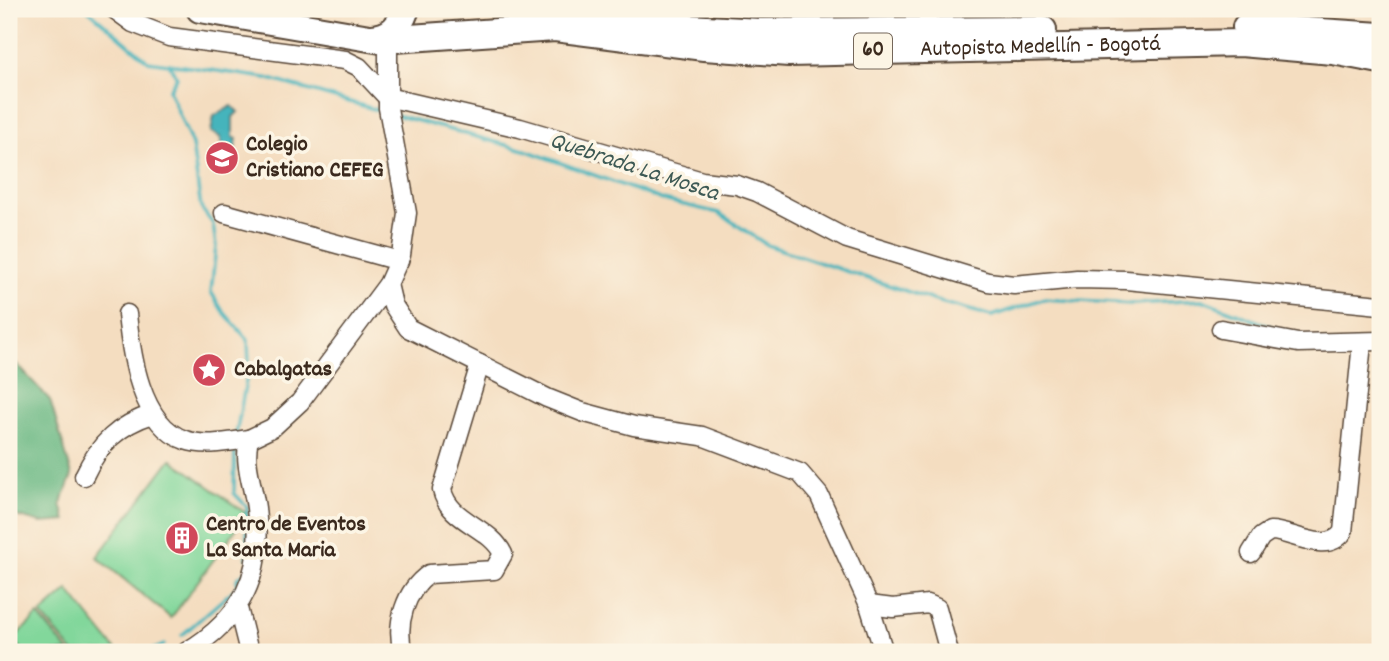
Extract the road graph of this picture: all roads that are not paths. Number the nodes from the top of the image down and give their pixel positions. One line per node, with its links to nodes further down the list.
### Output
1 (114, 9): 9 (street)
2 (200, 9): 5 (highway, Autopista Medellín - Bogotá / 60)
3 (405, 9): 7 (highway)
4 (574, 9): 6 (highway, Autopista Medellín - Bogotá / 60)
5 (234, 14): 7 (highway, Autopista Medellín - Bogotá / 60)
6 (1380, 36)
7 (378, 39): 8 (highway, Autopista Medellín - Bogotá / 60); 9 (street)
8 (1380, 60)
9 (388, 109): 11 (street); 13 (street)
10 (225, 213): 11 (street)
11 (399, 261): 12 (street)
12 (388, 285): 18 (street); 20 (street)
13 (1380, 305)
14 (127, 314): 19 (street)
15 (1221, 329): 17 (street)
16 (1380, 341): 17 (street)
17 (1362, 343): 22 (street)
18 (480, 364): 23 (street); 27 (street)
19 (153, 414): 20 (street); 21 (street)
20 (241, 440): 24 (street)
21 (84, 477)
22 (1251, 553)
23 (869, 605): 28 (street); 29 (street)
24 (238, 608): 25 (street); 26 (street)
25 (186, 652)
26 (249, 652)
27 (403, 652)
28 (884, 652)
29 (949, 652)

